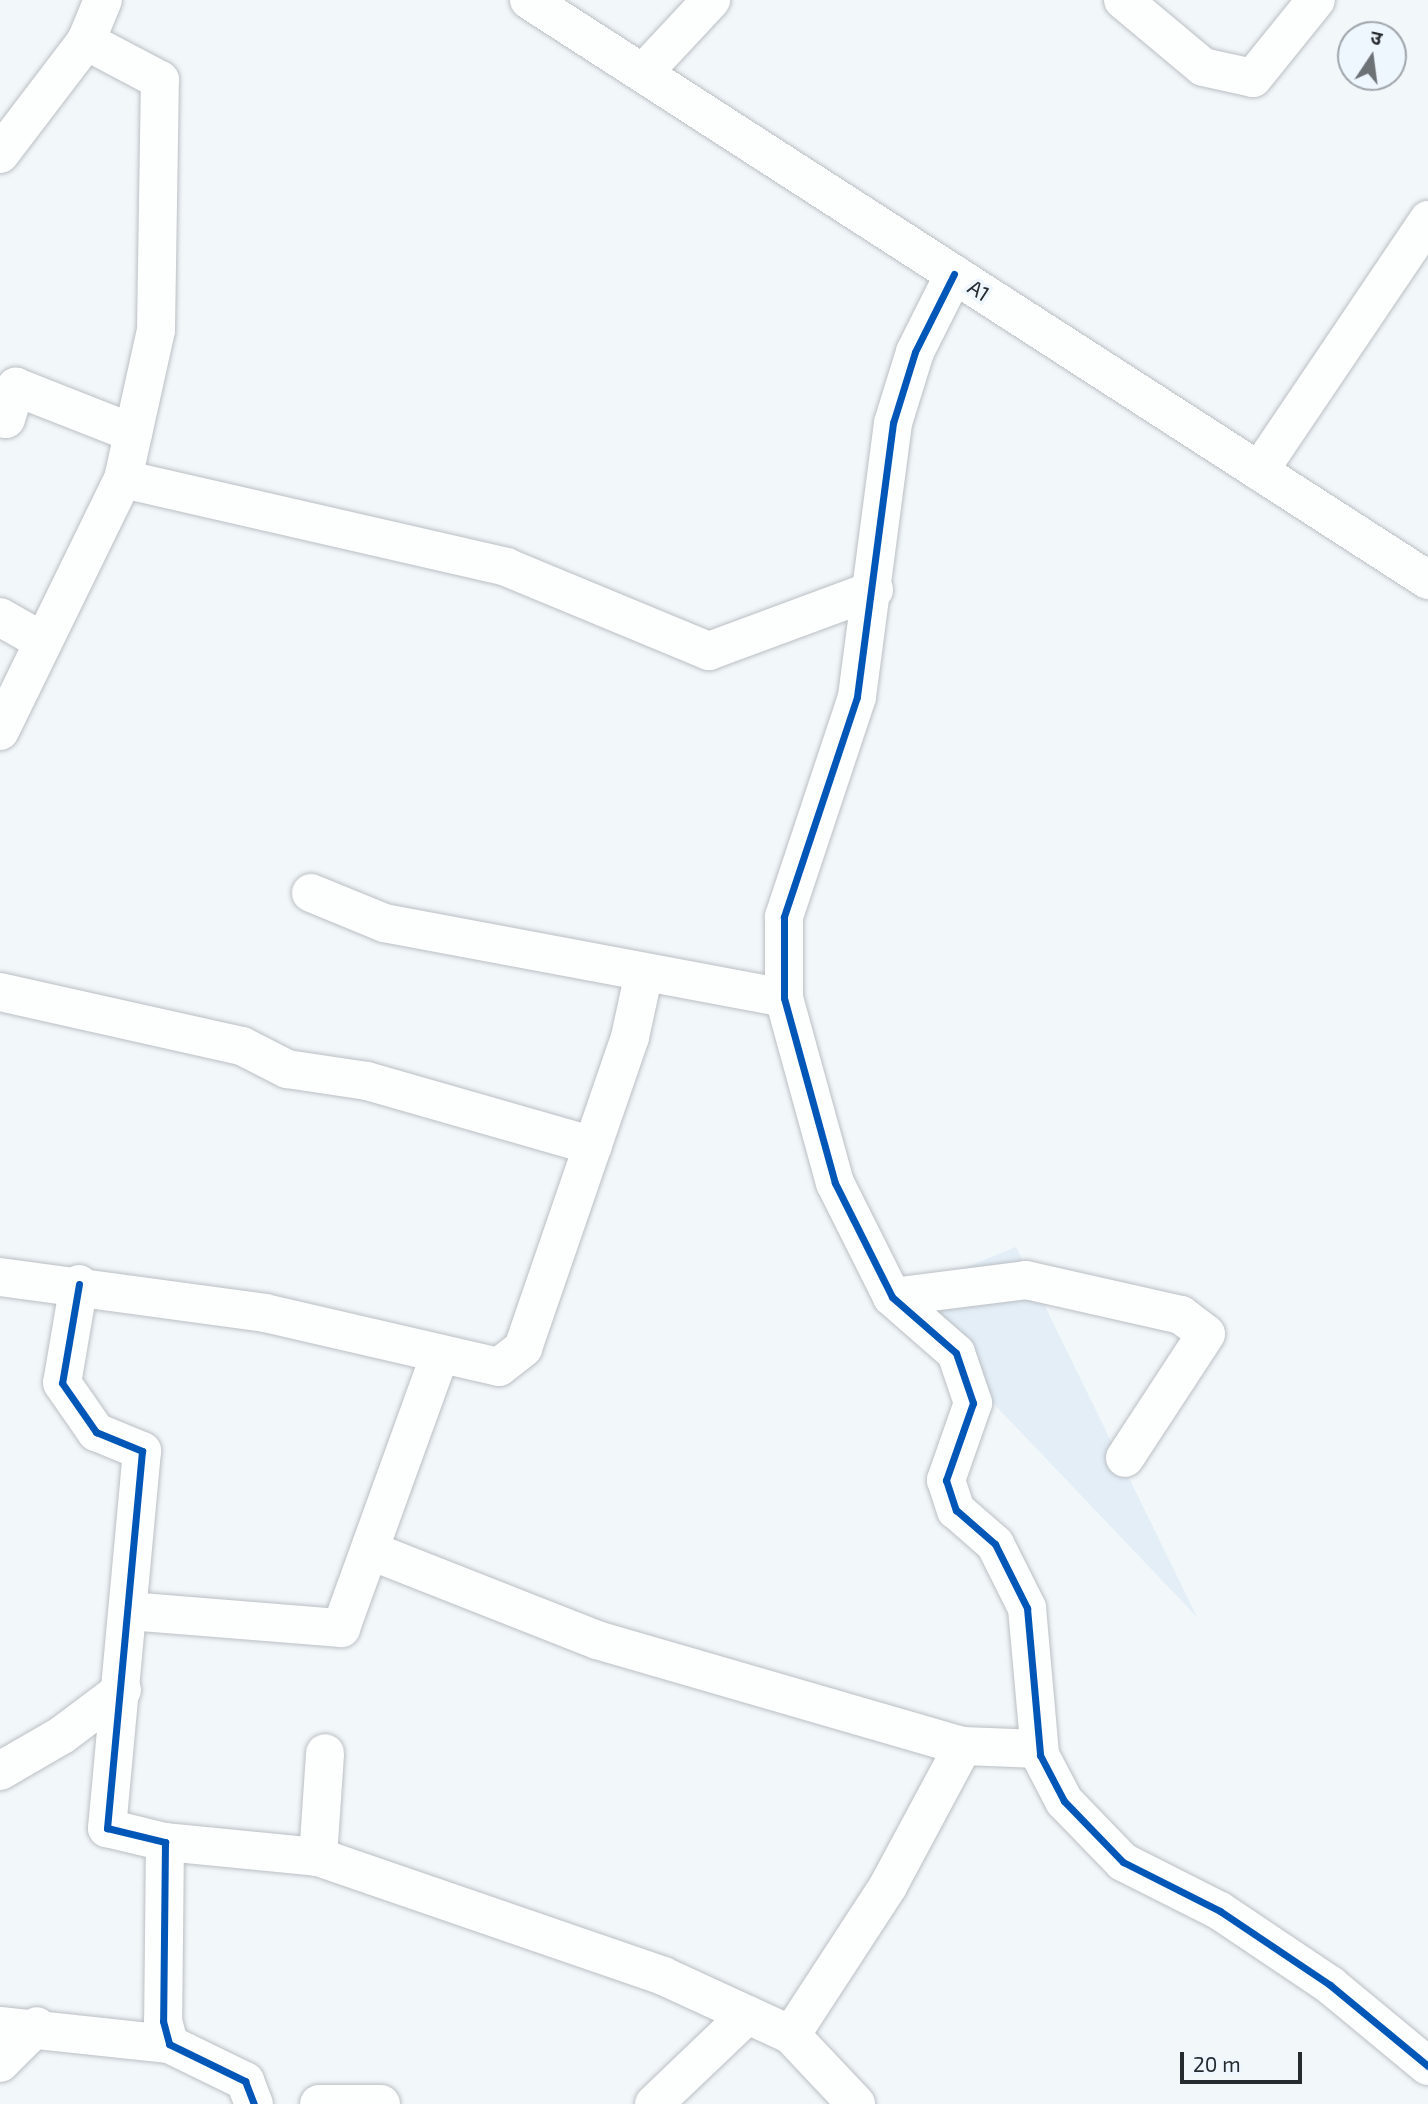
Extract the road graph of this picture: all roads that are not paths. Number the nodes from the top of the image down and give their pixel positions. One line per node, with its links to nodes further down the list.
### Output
1 (103, 0): 6 (street)
2 (529, 0): 7 (street, A1)
3 (711, 0): 7 (street)
4 (1123, 0): 5 (street)
5 (1316, 0)
6 (86, 41): 8 (street); 12 (street)
7 (643, 73): 10 (street, A1)
8 (0, 154)
9 (1428, 220): 13 (street)
10 (954, 274): 13 (street, A1); 16 (street)
11 (0, 417): 12 (street)
12 (133, 433): 14 (street)
13 (1259, 471): 15 (street, A1)
14 (123, 480): 16 (street); 18 (street)
15 (1428, 580)
16 (874, 590): 23 (street)
17 (0, 617): 18 (street)
18 (42, 641): 19 (street)
19 (0, 731)
20 (311, 892): 21 (street)
21 (644, 973): 23 (street); 24 (street)
22 (0, 992): 24 (street)
23 (784, 998): 27 (street)
24 (593, 1146): 28 (street)
25 (0, 1277): 26 (street)
26 (79, 1284): 28 (street); 31 (street)
27 (892, 1297): 29 (street); 34 (street)
28 (440, 1354): 30 (street)
29 (1125, 1458)
30 (371, 1551): 31 (street); 33 (street)
31 (129, 1611): 32 (street)
32 (122, 1690): 36 (street); 37 (street)
33 (963, 1746): 34 (street); 41 (street)
34 (1039, 1749): 44 (street)
35 (325, 1753): 38 (street)
36 (0, 1771)
37 (165, 1842): 38 (street); 42 (street)
38 (318, 1857): 39 (street)
39 (747, 2015): 41 (street); 48 (street)
40 (18, 2026): 42 (street); 43 (street)
41 (791, 2035): 49 (street)
42 (169, 2044): 45 (street)
43 (0, 2063)
44 (1428, 2066)
45 (254, 2104)
46 (320, 2104): 47 (street)
47 (381, 2104)
48 (654, 2104)
49 (856, 2104)

